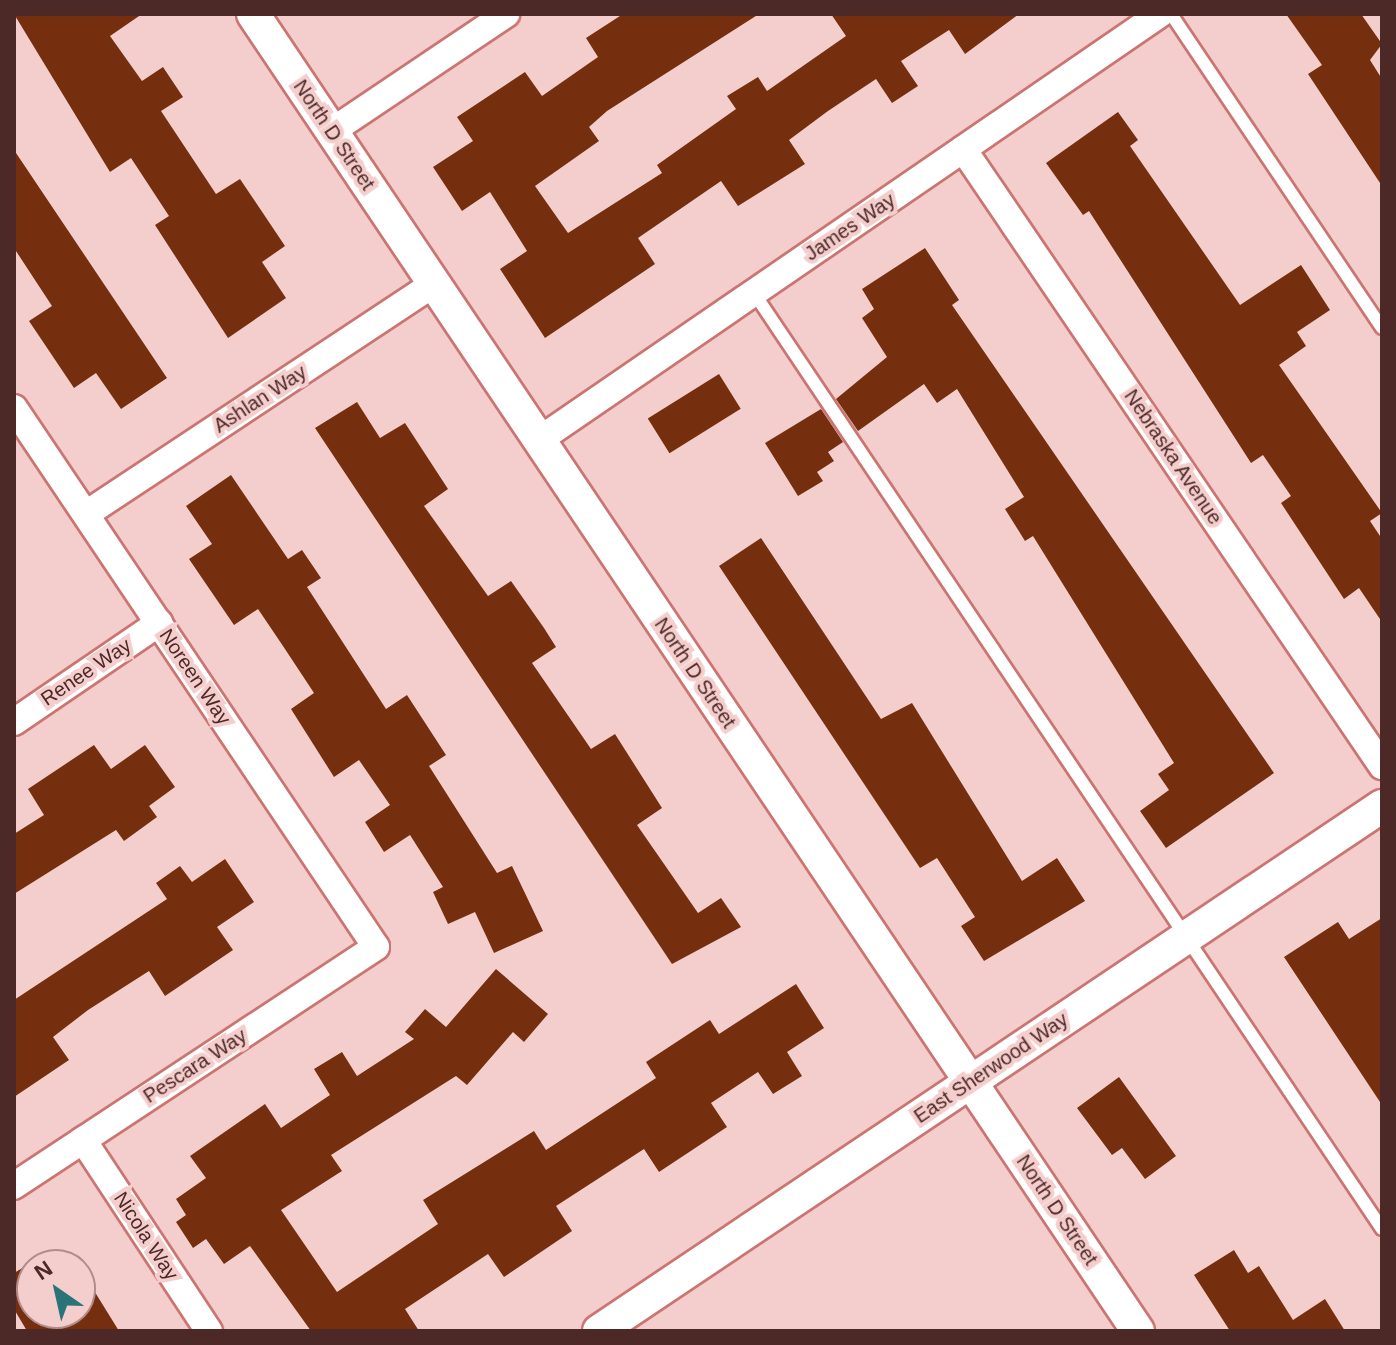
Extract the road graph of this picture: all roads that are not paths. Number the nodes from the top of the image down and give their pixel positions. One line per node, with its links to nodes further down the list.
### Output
1 (253, 14): 5 (street, North D Street)
2 (506, 14): 5 (street)
3 (1160, 14): 6 (street, James Way)
4 (1171, 14): 9 (lane)
5 (332, 131): 7 (street, North D Street)
6 (963, 149): 8 (street, James Way); 15 (street, Nebraska Avenue)
7 (434, 284): 11 (street, North D Street); 12 (street, Ashlan Way)
8 (754, 293): 11 (street, James Way); 17 (lane)
9 (1382, 328)
10 (14, 408): 12 (street, Noreen Way)
11 (539, 440): 19 (street, North D Street)
12 (86, 514): 13 (street, Noreen Way)
13 (159, 623): 14 (street, Renee Way); 18 (street, Noreen Way)
14 (14, 722)
15 (1382, 766)
16 (1382, 806): 17 (street, East Sherwood Way)
17 (1186, 937): 19 (street, East Sherwood Way); 22 (lane)
18 (376, 947): 20 (street, Pescara Way)
19 (970, 1082): 24 (street, East Sherwood Way); 25 (street, North D Street)
20 (83, 1140): 21 (street, Pescara Way); 23 (street, Nicola Way)
21 (14, 1186)
22 (1382, 1229)
23 (209, 1331)
24 (599, 1331)
25 (1138, 1331)

